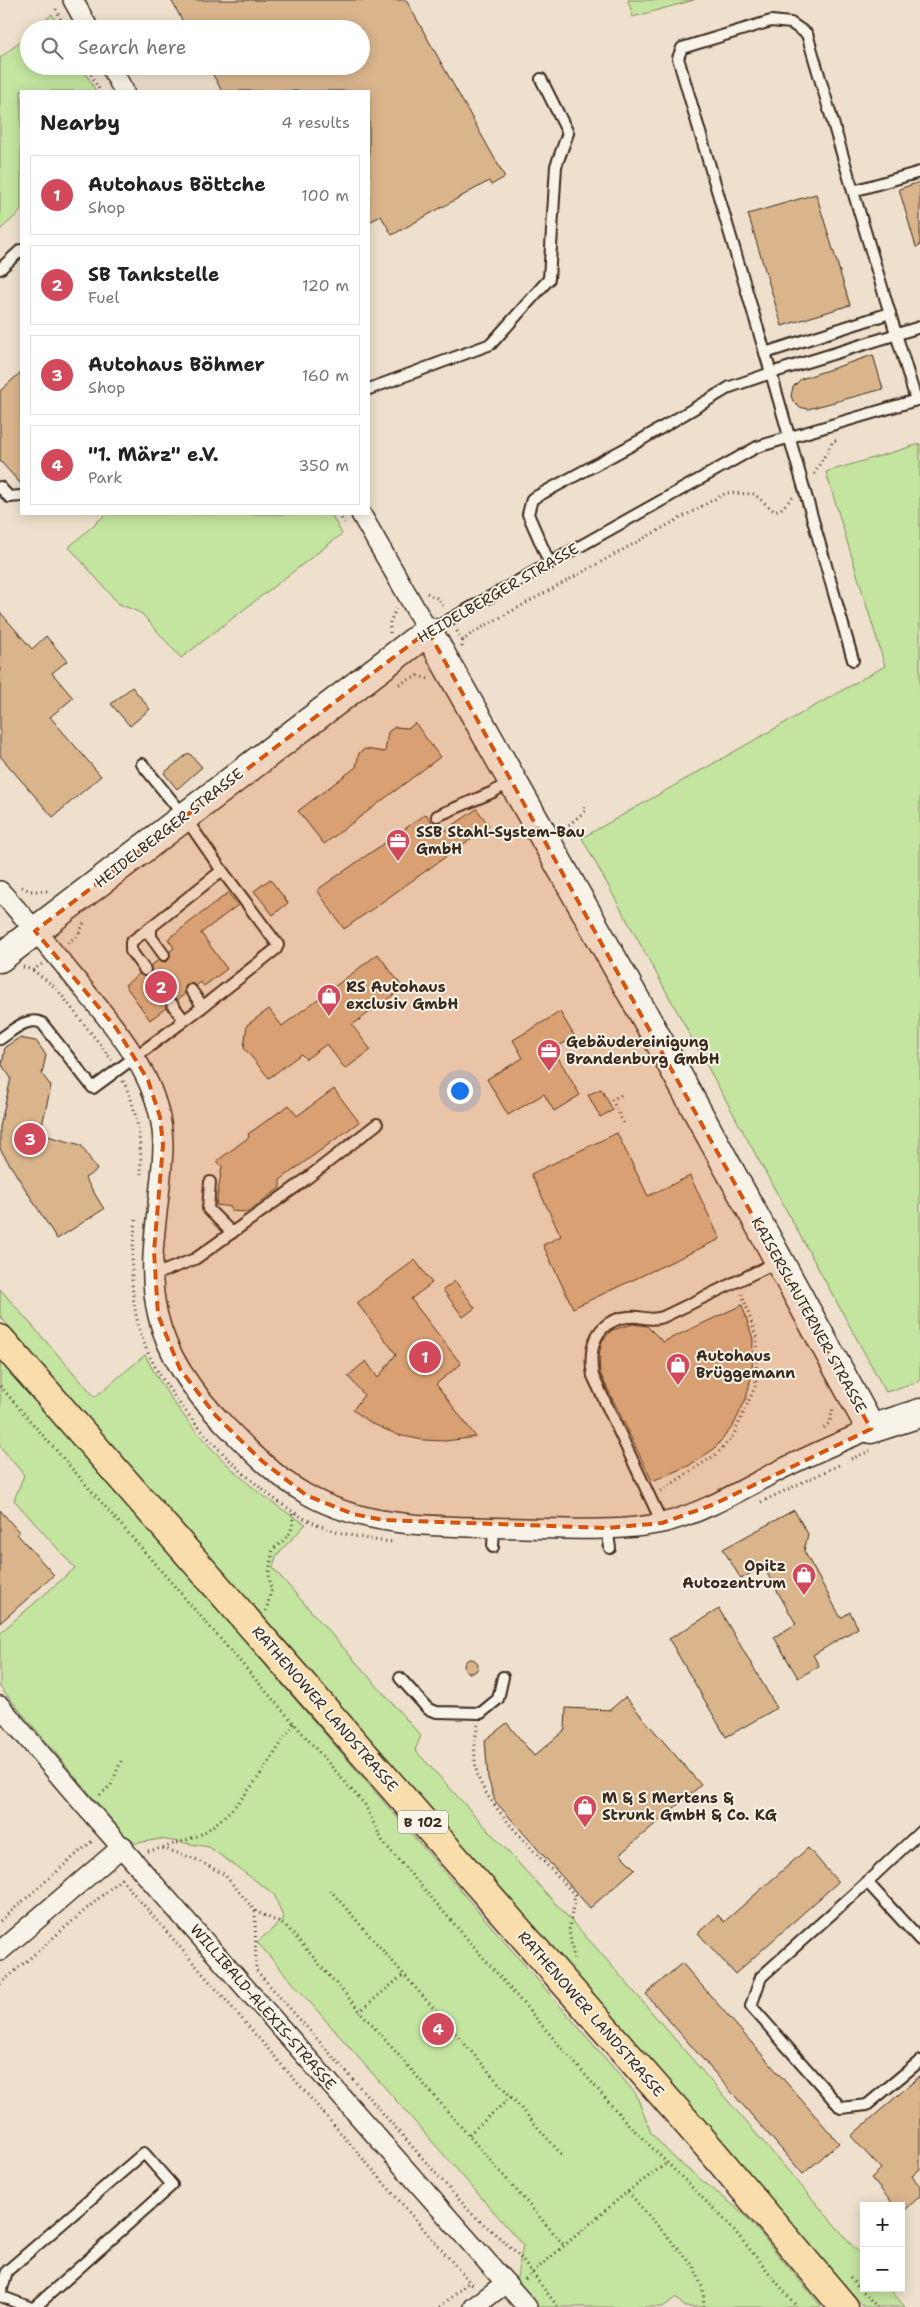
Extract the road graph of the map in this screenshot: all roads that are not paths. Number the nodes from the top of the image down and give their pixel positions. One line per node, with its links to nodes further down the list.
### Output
1 (73, 0): 2 (street)
2 (84, 20)
3 (115, 75): 5 (street)
4 (542, 79): 15 (lane)
5 (123, 90)
6 (920, 172): 7 (lane)
7 (853, 191): 10 (lane); 13 (lane)
8 (20, 251): 9 (lane)
9 (0, 269)
10 (890, 313): 12 (lane); 13 (lane)
11 (920, 327): 12 (lane)
12 (896, 334): 14 (lane); 16 (lane)
13 (764, 353): 14 (lane)
14 (771, 374): 17 (lane); 21 (lane)
15 (370, 388)
16 (918, 399): 17 (lane, HEIDELBERGER STRASSE)
17 (788, 437): 21 (lane, HEIDELBERGER STRASSE); 23 (lane)
18 (0, 487): 19 (lane)
19 (20, 496)
20 (362, 515): 22 (street)
21 (550, 562): 22 (lane, HEIDELBERGER STRASSE)
22 (428, 631): 25 (street, KAISERSLAUTERNER STRASSE); 26 (street, HEIDELBERGER STRASSE)
23 (853, 660)
24 (142, 764): 26 (lane)
25 (512, 781): 27 (lane); 44 (street, KAISERSLAUTERNER STRASSE)
26 (184, 816): 28 (lane); 31 (street, HEIDELBERGER STRASSE)
27 (437, 816)
28 (220, 868): 30 (lane); 37 (lane)
29 (0, 891): 31 (street, KAISERSLAUTERNER STRASSE)
30 (151, 927): 32 (lane); 34 (lane)
31 (35, 931): 33 (street, HEIDELBERGER STRASSE); 40 (street, KAISERSLAUTERNER STRASSE)
32 (164, 956)
33 (0, 958)
34 (145, 970)
35 (191, 990): 37 (lane)
36 (172, 1004): 38 (lane)
37 (201, 1008): 38 (lane)
38 (181, 1023): 40 (lane)
39 (0, 1040): 40 (lane)
40 (137, 1057): 45 (street, KAISERSLAUTERNER STRASSE)
41 (377, 1124): 43 (lane)
42 (210, 1182): 43 (lane)
43 (232, 1233): 45 (lane)
44 (780, 1261): 48 (street, KAISERSLAUTERNER STRASSE); 49 (lane)
45 (154, 1275): 50 (street, KAISERSLAUTERNER STRASSE)
46 (0, 1339): 69 (main road, RATHENOWER LANDSTRASSE / B 102)
47 (920, 1413): 48 (street)
48 (871, 1429): 49 (street, KAISERSLAUTERNER STRASSE)
49 (662, 1523): 51 (street, KAISERSLAUTERNER STRASSE)
50 (494, 1527): 51 (street, KAISERSLAUTERNER STRASSE); 52 (lane)
51 (607, 1528): 53 (lane)
52 (494, 1547)
53 (610, 1548)
54 (503, 1676): 55 (lane)
55 (400, 1678)
56 (0, 1706): 58 (street, WILLIBALD-ALEXIS-STRASSE)
57 (920, 1832): 59 (lane)
58 (126, 1851): 61 (street); 63 (street, WILLIBALD-ALEXIS-STRASSE)
59 (867, 1882): 60 (lane); 62 (lane)
60 (920, 1940)
61 (0, 1951)
62 (920, 2060)
63 (509, 2287): 65 (street); 68 (street, WILLIBALD-ALEXIS-STRASSE)
64 (0, 2296): 66 (lane); 67 (lane)
65 (479, 2302)
66 (29, 2307)
67 (34, 2307)
68 (527, 2307)
69 (844, 2307)

